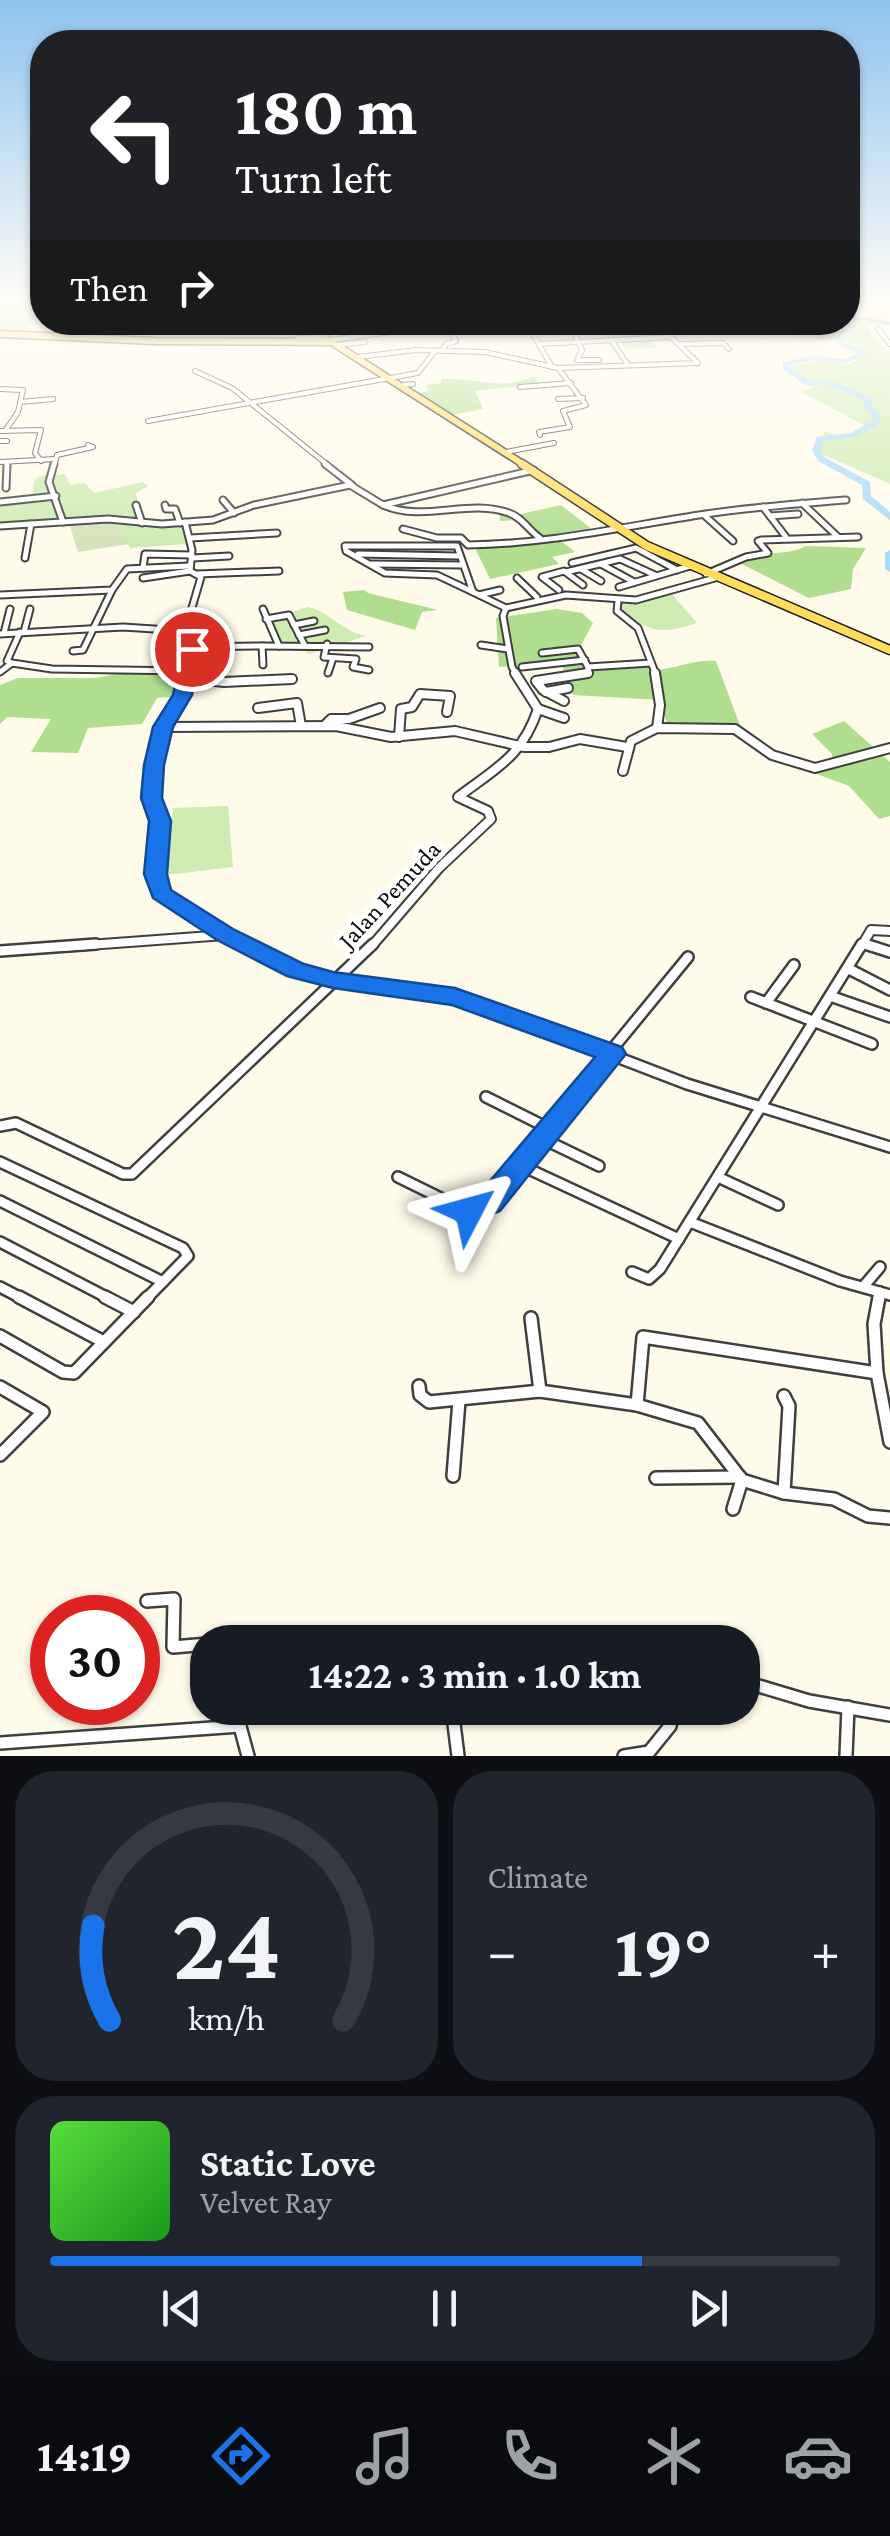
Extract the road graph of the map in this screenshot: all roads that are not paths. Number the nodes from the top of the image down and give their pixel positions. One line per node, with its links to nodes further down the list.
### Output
1 (228, 386): 12 (street)
2 (349, 386): 12 (street)
3 (411, 386): 16 (main road)
4 (541, 386): 6 (street)
5 (574, 386): 8 (street)
6 (520, 388)
7 (0, 389): 11 (street)
8 (583, 398): 10 (street); 16 (street)
9 (53, 399): 11 (street)
10 (558, 399)
11 (20, 402): 14 (street)
12 (250, 404): 13 (street); 21 (street)
13 (148, 421)
14 (3, 431): 18 (street)
15 (88, 445): 17 (street)
16 (506, 452): 20 (main road)
17 (56, 459): 18 (street); 23 (street)
18 (40, 460): 19 (street)
19 (4, 462): 22 (street)
20 (534, 470): 30 (street); 42 (main road)
21 (353, 485): 30 (street); 32 (street)
22 (6, 488)
23 (56, 496): 26 (street); 36 (street)
24 (223, 500): 32 (street)
25 (846, 500): 27 (street)
26 (0, 502)
27 (802, 503): 31 (street); 47 (street)
28 (136, 505): 37 (street)
29 (165, 505): 38 (street)
30 (384, 505): 48 (street)
31 (763, 507): 33 (street); 35 (street)
32 (234, 513): 38 (street)
33 (704, 514): 42 (street); 49 (street)
34 (798, 514): 35 (street)
35 (770, 516): 44 (street)
36 (63, 522): 37 (street); 39 (street)
37 (142, 522): 38 (street)
38 (183, 522): 46 (street)
39 (31, 524): 40 (street); 57 (street)
40 (0, 526)
41 (404, 529): 48 (street)
42 (621, 529): 48 (street); 50 (main road)
43 (277, 532): 46 (street)
44 (786, 537): 47 (street); 71 (street)
45 (858, 537): 47 (street)
46 (190, 538): 61 (street)
47 (839, 538)
48 (542, 540)
49 (734, 541)
50 (647, 546): 51 (street); 63 (main road)
51 (636, 548): 58 (street); 66 (street)
52 (136, 554): 53 (street)
53 (145, 554): 61 (street); 64 (street)
54 (356, 554): 56 (street); 56 (street); 59 (street)
55 (229, 556): 61 (street)
56 (459, 556): 62 (street)
57 (26, 558)
58 (572, 563)
59 (367, 564): 62 (street); 82 (street)
60 (600, 564): 65 (street); 69 (street); 76 (street)
61 (192, 565): 64 (street); 67 (street); 72 (street); 96 (street)
62 (462, 565): 82 (street)
63 (690, 566): 66 (street); 71 (main road)
64 (143, 568): 79 (street)
65 (580, 569): 68 (street); 75 (street)
66 (677, 570): 69 (street)
67 (279, 571)
68 (566, 572): 70 (street); 77 (street)
69 (655, 575): 76 (street)
70 (542, 576): 74 (street); 81 (street)
71 (711, 576): 85 (street); 109 (main road)
72 (144, 578)
73 (517, 578): 84 (street)
74 (533, 579)
75 (601, 581)
76 (634, 582): 78 (street)
77 (583, 585)
78 (619, 587)
79 (112, 590): 83 (street); 93 (street)
80 (500, 590): 82 (street)
81 (559, 590)
82 (476, 594): 86 (street)
83 (0, 595)
84 (538, 598): 85 (street); 86 (street)
85 (618, 601): 115 (street)
86 (502, 606): 108 (street)
87 (10, 609): 97 (street)
88 (30, 609): 95 (street)
89 (263, 609): 90 (street)
90 (266, 619): 92 (street); 104 (street)
91 (314, 621): 92 (street)
92 (294, 625): 98 (street)
93 (94, 628): 95 (street); 96 (street); 110 (street)
94 (325, 630): 98 (street)
95 (22, 632): 97 (street); 114 (street)
96 (185, 632): 107 (street)
97 (2, 634)
98 (300, 635): 105 (street)
99 (340, 639): 102 (street)
100 (327, 644): 102 (street); 106 (street); 113 (street)
101 (481, 644): 108 (street)
102 (316, 645): 105 (street)
103 (262, 646): 104 (street); 107 (street); 117 (street)
104 (279, 646): 105 (street)
105 (303, 646): 112 (street)
106 (369, 647)
107 (192, 648): 122 (street)
108 (508, 649): 129 (street)
109 (890, 650)
110 (73, 652)
111 (542, 653): 116 (street)
112 (301, 658)
113 (333, 658): 119 (street); 121 (street)
114 (12, 663): 120 (street); 122 (street)
115 (650, 663): 116 (street); 135 (street)
116 (586, 664): 118 (street); 125 (street)
117 (264, 665)
118 (522, 667)
119 (369, 670)
120 (0, 672)
121 (328, 673)
122 (187, 674): 123 (street); 134 (street)
123 (292, 679)
124 (568, 688): 125 (street)
125 (546, 692): 126 (street)
126 (564, 701)
127 (258, 708): 132 (street)
128 (380, 708): 133 (street)
129 (538, 709): 131 (street); 138 (street)
130 (447, 712): 136 (street)
131 (564, 718)
132 (301, 726): 133 (street); 134 (street)
133 (324, 726): 136 (street)
134 (163, 727): 141 (street)
135 (657, 728): 137 (street); 139 (street)
136 (400, 737): 138 (street)
137 (627, 747): 138 (street); 140 (street)
138 (524, 748): 151 (street, Jalan Pemuda)
139 (890, 748)
140 (623, 771)
141 (206, 921): 143 (street); 144 (street)
142 (890, 931): 145 (street)
143 (225, 935): 144 (street); 151 (street)
144 (196, 936): 146 (street)
145 (864, 944): 147 (street); 150 (street)
146 (0, 951)
147 (890, 952)
148 (688, 958): 159 (street)
149 (794, 964): 155 (street)
150 (849, 969): 152 (street); 153 (street)
151 (333, 980): 159 (street); 162 (street, Jalan Pemuda)
152 (890, 990)
153 (830, 996): 156 (street); 157 (street)
154 (751, 997): 155 (street)
155 (766, 1003): 157 (street)
156 (890, 1017)
157 (815, 1022): 158 (street); 161 (street)
158 (872, 1044)
159 (612, 1054): 161 (street); 163 (street)
160 (486, 1097): 163 (street)
161 (762, 1108): 164 (street); 169 (street)
162 (0, 1126)
163 (545, 1133): 166 (street); 167 (street)
164 (890, 1148)
165 (0, 1162): 177 (street)
166 (520, 1164): 168 (street); 173 (street)
167 (599, 1166)
168 (398, 1177)
169 (720, 1178): 171 (street); 172 (street)
170 (0, 1201): 177 (street)
171 (778, 1205)
172 (690, 1222): 173 (street); 178 (street)
173 (679, 1239): 176 (street)
174 (0, 1242): 181 (street)
175 (880, 1268): 178 (street)
176 (632, 1272)
177 (163, 1282): 181 (street)
178 (862, 1287): 180 (street)
179 (0, 1288): 184 (street)
180 (885, 1294): 185 (street)
181 (134, 1312): 184 (street)
182 (531, 1318): 188 (street)
183 (0, 1336): 184 (street)
184 (104, 1342)
185 (876, 1373): 191 (street); 192 (street)
186 (419, 1386): 190 (street)
187 (0, 1388): 193 (street)
188 (540, 1390): 190 (street); 191 (street)
189 (784, 1396): 197 (street)
190 (459, 1400): 194 (street)
191 (637, 1405): 196 (street)
192 (890, 1442)
193 (3, 1448)
194 (453, 1476)
195 (656, 1478): 196 (street)
196 (741, 1479): 197 (street); 198 (street)
197 (784, 1492): 199 (street)
198 (732, 1509)
199 (890, 1518)
200 (160, 1600): 201 (street)
201 (190, 1646)
202 (760, 1687): 203 (street)
203 (848, 1707): 204 (street); 213 (street)
204 (890, 1715)
205 (454, 1725): 211 (street)
206 (670, 1725): 209 (street)
207 (240, 1726): 208 (street); 210 (street)
208 (0, 1743)
209 (649, 1754): 212 (street)
210 (248, 1756)
211 (458, 1756)
212 (624, 1756)
213 (846, 1756)

